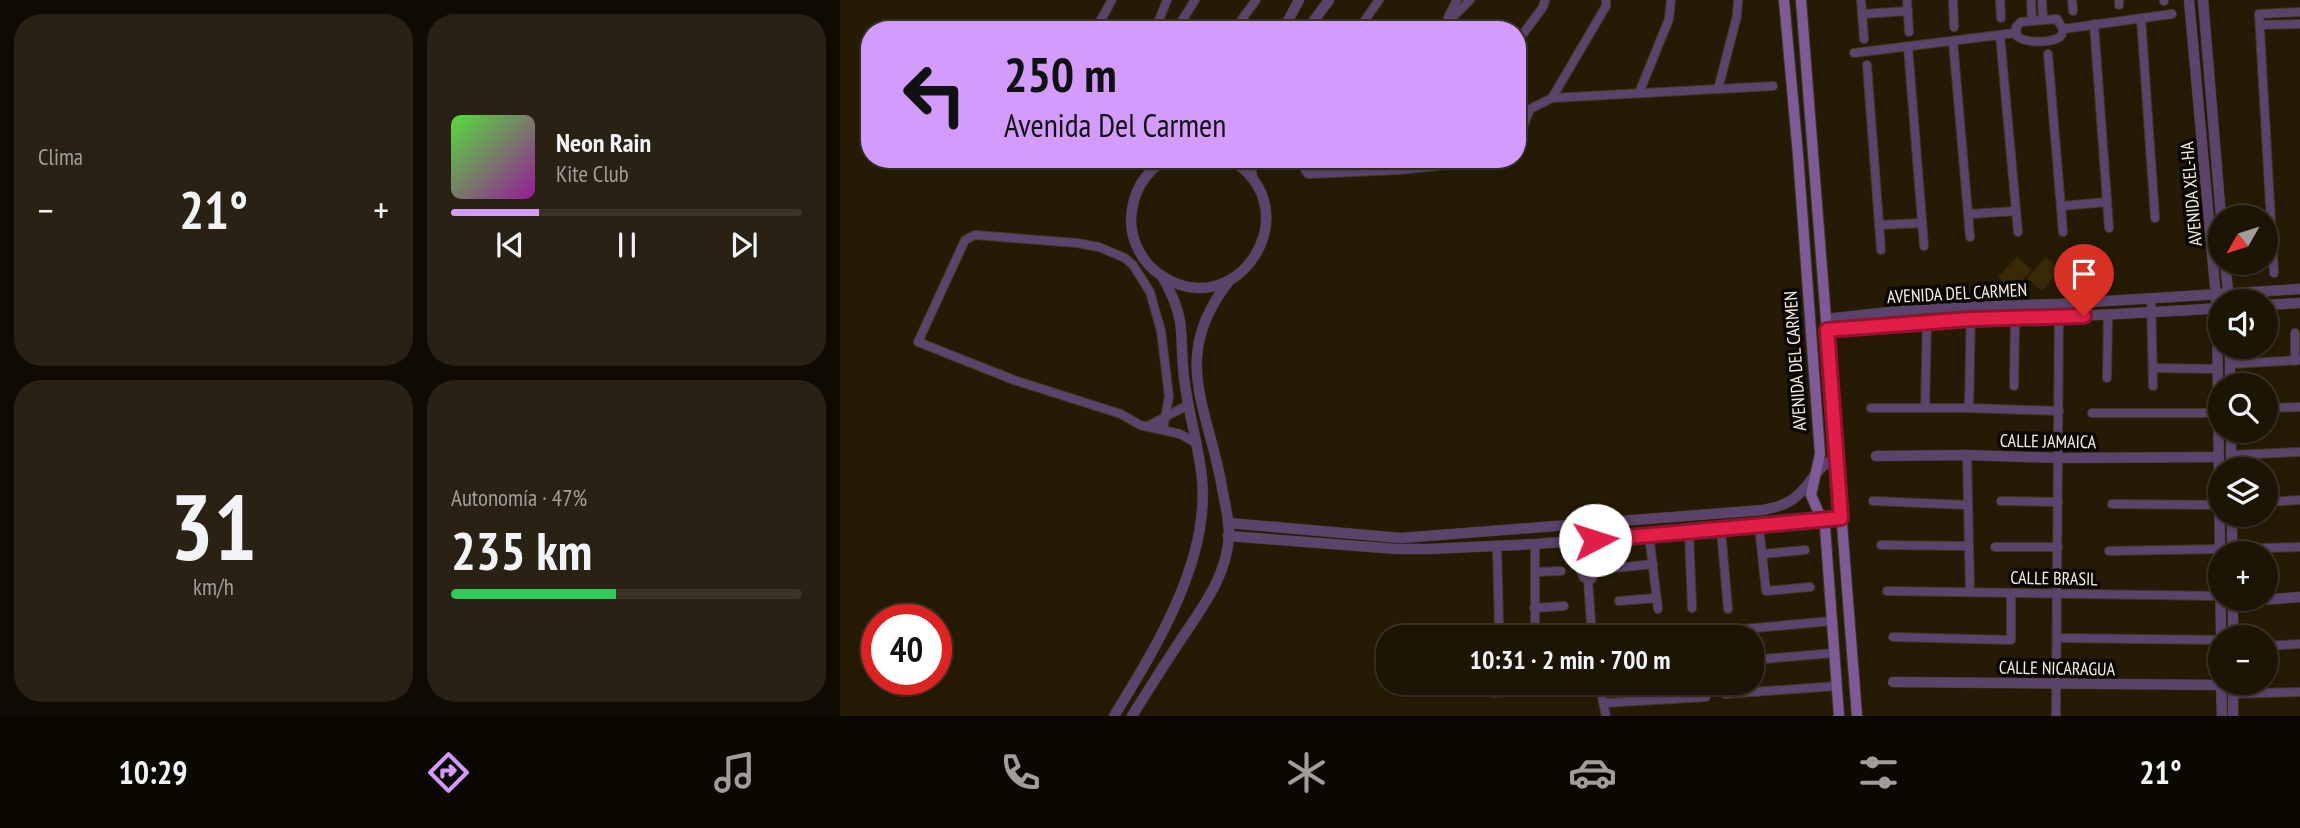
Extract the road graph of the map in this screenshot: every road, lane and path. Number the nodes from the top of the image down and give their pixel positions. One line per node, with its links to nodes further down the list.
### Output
1 (1112, 0): 33 (street)
2 (1167, 0): 34 (street)
3 (1195, 0): 35 (street)
4 (1256, 0): 36 (street)
5 (1299, 0): 37 (street)
6 (1329, 0): 38 (street)
7 (1379, 0): 39 (street)
8 (1457, 0): 40 (street)
9 (1470, 0): 41 (street)
10 (1545, 0): 48 (street)
11 (1606, 0): 61 (street)
12 (1671, 0): 60 (street)
13 (1738, 0): 59 (street)
14 (1801, 0): 24 (main road); 63 (main road, AVENIDA DEL CARMEN)
15 (1861, 0): 28 (street)
16 (1907, 0): 25 (street)
17 (1953, 0): 46 (street)
18 (2000, 0): 30 (street)
19 (2031, 0): 42 (street)
20 (2042, 0): 32 (street)
21 (2072, 0): 26 (street)
22 (2189, 0): 89 (street, AVENIDA XEL-HA)
23 (2203, 0): 73 (street, AVENIDA XEL-HA)
24 (1784, 1): 64 (main road, AVENIDA DEL CARMEN)
25 (1908, 11): 28 (street); 49 (street)
26 (2073, 11)
27 (2300, 12): 45 (street)
28 (1862, 14): 52 (street)
29 (2172, 14): 31 (street)
30 (2001, 18)
31 (2141, 18): 43 (street); 78 (street)
32 (2043, 20): 42 (street); 47 (street)
33 (1101, 21)
34 (1159, 21)
35 (1182, 21)
36 (1241, 21)
37 (1288, 21)
38 (1314, 21)
39 (1364, 21)
40 (1445, 21)
41 (1447, 21)
42 (2032, 21): 50 (street)
43 (2094, 24): 47 (street); 72 (street)
44 (2300, 24): 45 (street)
45 (2260, 25): 74 (street)
46 (1954, 27)
47 (2063, 29): 50 (street)
48 (1526, 30)
49 (1909, 32)
50 (2015, 33): 51 (street)
51 (2000, 35): 53 (street); 76 (street)
52 (1864, 39)
53 (1953, 41): 54 (street); 77 (street)
54 (1908, 47): 55 (street); 79 (street)
55 (1854, 53)
56 (2048, 54): 75 (street)
57 (1867, 65): 80 (street)
58 (1773, 86): 59 (street)
59 (1718, 89): 60 (street)
60 (1639, 93): 61 (street)
61 (1552, 98): 62 (street)
62 (1526, 119)
63 (1814, 148): 64 (main road); 106 (main road, AVENIDA DEL CARMEN)
64 (1798, 155): 143 (main road, AVENIDA DEL CARMEN)
65 (1153, 168): 87 (street)
66 (1243, 168): 71 (street)
67 (1251, 168): 71 (street)
68 (1304, 168): 70 (street)
69 (1418, 168): 70 (street)
70 (1398, 170)
71 (1252, 178): 88 (street)
72 (2107, 202): 75 (street); 81 (street)
73 (2220, 205)
74 (2270, 205)
75 (2062, 206): 83 (street)
76 (2016, 211): 77 (street); 82 (street)
77 (1970, 214): 84 (street)
78 (2155, 218)
79 (1922, 223): 80 (street); 85 (street)
80 (1879, 225): 86 (street)
81 (2109, 228)
82 (2018, 232)
83 (2063, 232)
84 (1970, 237)
85 (1924, 246)
86 (1881, 250)
87 (1162, 276): 88 (street); 120 (street)
88 (1229, 281): 144 (street)
89 (2216, 289)
90 (2300, 289): 91 (street, AVENIDA DEL CARMEN)
91 (2278, 291)
92 (2208, 294): 93 (street, AVENIDA DEL CARMEN)
93 (2151, 298): 95 (street, AVENIDA DEL CARMEN); 100 (street)
94 (2300, 303): 96 (street)
95 (2059, 304): 97 (street, AVENIDA DEL CARMEN); 102 (street)
96 (2278, 304)
97 (1971, 305): 99 (street, AVENIDA DEL CARMEN); 103 (street)
98 (2208, 309): 100 (street, AVENIDA DEL CARMEN)
99 (1880, 312): 106 (street, AVENIDA DEL CARMEN); 107 (street)
100 (2152, 312): 101 (street, AVENIDA DEL CARMEN); 113 (street)
101 (2108, 314): 102 (street, AVENIDA DEL CARMEN); 117 (street)
102 (2060, 318): 104 (street, AVENIDA DEL CARMEN); 126 (street)
103 (1971, 319): 104 (street, AVENIDA DEL CARMEN); 105 (street, AVENIDA DEL CARMEN); 124 (street)
104 (2015, 320): 118 (street)
105 (1927, 322): 107 (street, AVENIDA DEL CARMEN); 123 (street)
106 (1826, 325): 107 (street, AVENIDA DEL CARMEN); 142 (main road, AVENIDA DEL CARMEN)
107 (1881, 326)
108 (2295, 333): 111 (street)
109 (2218, 359): 114 (street, AVENIDA XEL-HA)
110 (2230, 359): 112 (street)
111 (2298, 360): 112 (street)
112 (2230, 363): 116 (street)
113 (2153, 368): 114 (street); 119 (street)
114 (2218, 369): 115 (street, AVENIDA XEL-HA)
115 (2218, 373)
116 (2230, 373)
117 (2107, 378)
118 (2014, 386)
119 (2153, 386)
120 (1188, 405): 129 (street); 132 (street)
121 (2300, 407): 125 (street)
122 (1871, 408): 123 (street)
123 (1925, 408): 124 (street)
124 (1969, 408): 126 (street)
125 (2278, 408)
126 (2059, 411): 141 (street)
127 (2092, 412): 128 (street)
128 (2208, 413)
129 (1164, 418): 130 (street); 130 (street); 131 (street)
130 (1148, 426): 131 (street)
131 (1163, 429): 132 (street)
132 (1196, 443): 145 (street)
133 (2219, 443): 140 (street, AVENIDA XEL-HA)
134 (2231, 443): 137 (street)
135 (2300, 452): 137 (street)
136 (1967, 455): 138 (street, CALLE JAMAICA); 141 (street, CALLE JAMAICA); 152 (street)
137 (2231, 455)
138 (1876, 456)
139 (2208, 457): 141 (street, CALLE JAMAICA)
140 (2219, 457)
141 (2059, 458): 150 (street)
142 (1837, 459): 143 (street); 155 (main road, AVENIDA DEL CARMEN)
143 (1816, 474): 154 (street); 157 (main road, AVENIDA DEL CARMEN)
144 (1220, 477): 145 (street); 158 (street)
145 (1203, 481): 205 (street)
146 (2300, 500): 149 (street)
147 (1873, 501): 152 (street)
148 (2001, 501): 150 (street)
149 (2278, 501)
150 (2058, 502): 177 (street)
151 (2112, 504): 153 (street)
152 (1968, 505): 173 (street)
153 (2208, 505)
154 (1771, 509): 156 (street); 161 (street)
155 (1841, 518): 157 (street); 233 (main road, AVENIDA DEL CARMEN)
156 (1634, 520): 159 (street); 168 (street)
157 (1822, 520): 161 (street); 204 (main road, AVENIDA DEL CARMEN)
158 (1228, 523): 164 (street); 167 (street)
159 (1594, 523): 160 (street); 169 (street)
160 (1576, 524): 164 (street); 170 (street)
161 (1773, 526): 162 (street)
162 (1759, 527): 163 (street); 182 (street)
163 (1721, 530): 165 (street); 202 (street)
164 (1486, 531): 174 (street)
165 (1689, 532): 166 (street); 200 (street)
166 (1649, 535): 168 (street); 183 (street)
167 (1228, 536): 174 (street); 209 (street)
168 (1633, 536): 169 (street)
169 (1595, 540): 170 (street); 187 (street)
170 (1577, 541): 171 (street); 187 (street)
171 (1535, 544): 174 (street); 186 (street)
172 (1881, 545): 173 (street)
173 (1969, 546): 190 (street)
174 (1493, 547): 206 (street)
175 (1995, 547): 177 (street)
176 (2300, 547): 178 (street)
177 (2058, 548): 192 (street)
178 (2278, 548)
179 (1805, 550): 182 (street)
180 (2208, 550): 181 (street)
181 (2109, 551)
182 (1763, 554): 188 (street)
183 (1653, 564): 184 (street); 195 (street)
184 (1615, 568)
185 (1561, 571): 186 (street)
186 (1535, 572): 199 (street)
187 (1588, 580): 207 (street)
188 (1810, 587)
189 (1887, 591): 190 (street, CALLE BRASIL)
190 (1970, 592): 191 (street, CALLE BRASIL)
191 (2011, 593): 192 (street, CALLE BRASIL); 210 (street)
192 (2057, 594): 196 (street, CALLE BRASIL); 211 (street)
193 (2278, 597): 194 (street, CALLE BRASIL)
194 (2300, 597)
195 (1657, 598): 197 (street); 201 (street)
196 (2208, 598)
197 (1619, 601)
198 (1564, 606): 199 (street)
199 (1534, 608): 203 (street)
200 (1692, 608)
201 (1658, 609)
202 (1728, 610)
203 (1535, 621)
204 (1832, 621): 208 (street); 215 (main road, AVENIDA DEL CARMEN)
205 (1168, 622): 209 (street); 229 (street)
206 (1499, 625)
207 (1591, 625)
208 (1764, 627)
209 (1185, 633): 230 (street)
210 (1893, 637)
211 (2057, 638): 212 (street); 218 (street)
212 (2208, 638)
213 (2300, 644): 214 (street)
214 (2278, 645)
215 (1834, 653): 216 (street); 220 (main road, AVENIDA DEL CARMEN)
216 (1764, 659)
217 (1893, 682): 218 (street, CALLE NICARAGUA)
218 (2057, 684): 219 (street, CALLE NICARAGUA); 234 (street)
219 (2208, 684)
220 (1837, 686): 221 (street); 232 (main road, AVENIDA DEL CARMEN)
221 (1764, 691)
222 (2300, 692): 223 (street)
223 (2278, 693)
224 (1602, 695): 228 (street)
225 (2221, 695): 235 (street)
226 (2233, 695): 236 (street)
227 (1706, 697): 228 (street)
228 (1604, 703): 231 (street)
229 (1114, 716)
230 (1132, 716)
231 (1606, 716)
232 (1839, 716)
233 (1857, 716)
234 (2056, 716)
235 (2222, 716)
236 (2233, 716)

